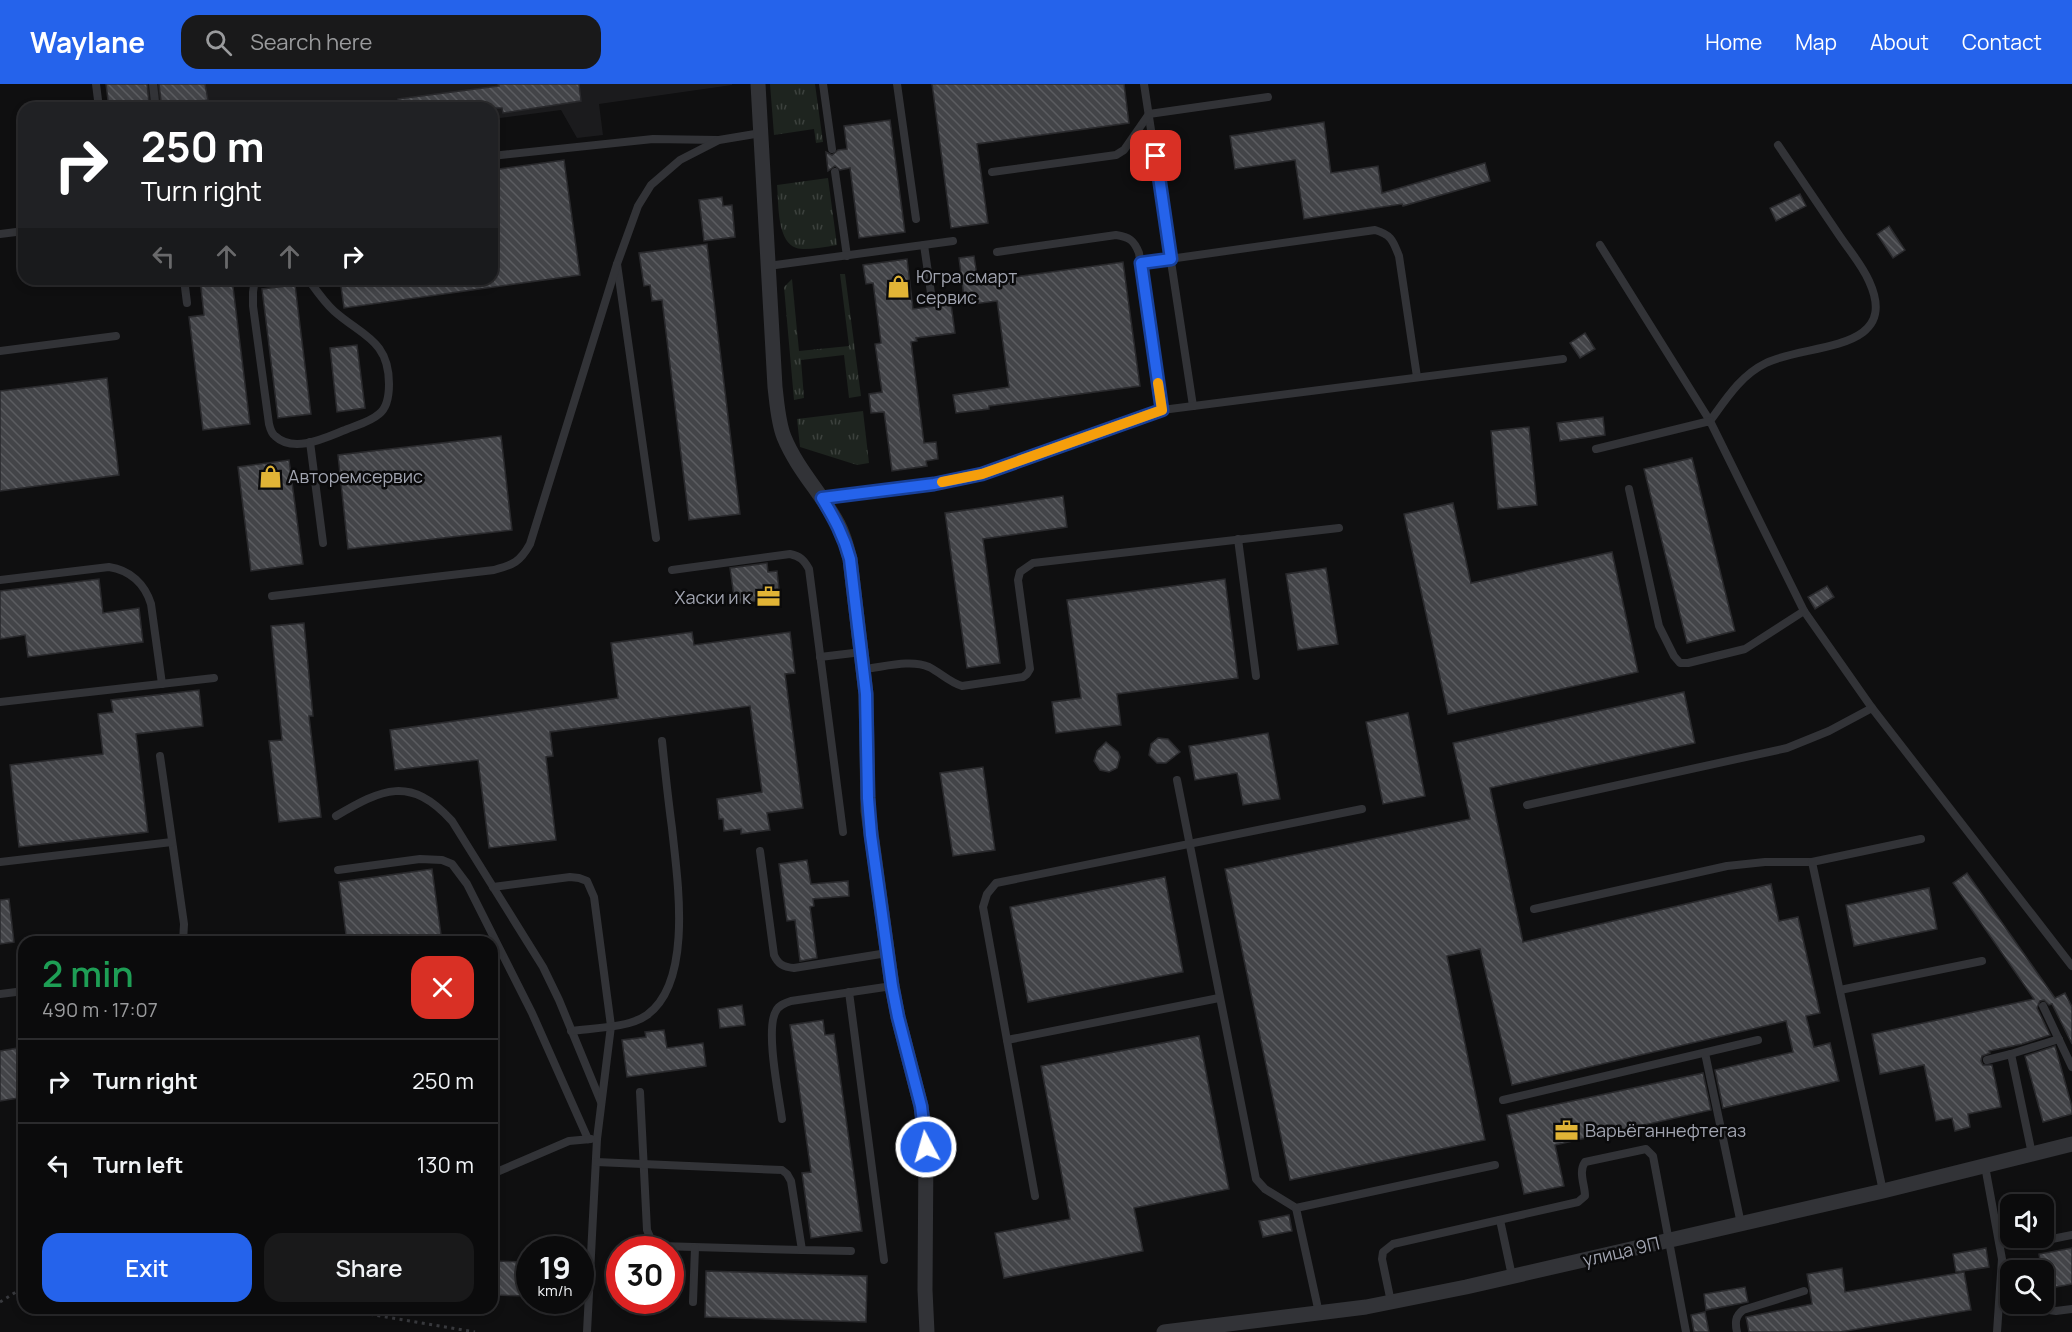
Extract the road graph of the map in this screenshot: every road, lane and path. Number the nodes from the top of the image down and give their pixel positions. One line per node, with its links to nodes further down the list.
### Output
1 (96, 84): 8 (lane)
2 (153, 84): 9 (lane)
3 (758, 84): 11 (street)
4 (823, 84): 14 (lane)
5 (897, 84): 18 (lane)
6 (1144, 84): 10 (lane)
7 (1268, 97): 10 (lane)
8 (98, 102)
9 (155, 102)
10 (1149, 114): 17 (lane); 26 (lane)
11 (761, 134): 12 (lane); 29 (street)
12 (719, 140): 15 (lane); 28 (lane)
13 (1778, 145): 41 (lane)
14 (832, 149)
15 (498, 155)
16 (835, 172): 25 (lane)
17 (992, 172)
18 (916, 219)
19 (18, 232): 20 (lane)
20 (0, 234)
21 (953, 241): 22 (lane)
22 (924, 245): 25 (lane); 33 (lane)
23 (1600, 245): 41 (lane)
24 (997, 252): 27 (lane)
25 (847, 256): 29 (lane)
26 (1171, 259): 27 (lane); 38 (lane); 39 (lane)
27 (1141, 263): 40 (lane)
28 (617, 264): 47 (lane); 52 (lane)
29 (768, 266): 45 (street)
30 (185, 285): 34 (lane)
31 (254, 285): 42 (lane)
32 (313, 285): 42 (lane)
33 (932, 300)
34 (187, 303)
35 (116, 336): 36 (lane)
36 (0, 351)
37 (1563, 359): 38 (lane)
38 (1417, 377): 39 (lane)
39 (1193, 406): 40 (lane)
40 (1162, 410): 45 (lane)
41 (1710, 421): 43 (lane); 53 (lane)
42 (310, 442): 49 (lane)
43 (1596, 449)
44 (1629, 489): 53 (lane)
45 (822, 498): 54 (street)
46 (1340, 528): 48 (lane)
47 (656, 538)
48 (1238, 539): 56 (lane); 57 (lane)
49 (323, 543)
50 (672, 570): 55 (lane)
51 (0, 580): 59 (lane)
52 (272, 596)
53 (1804, 611): 61 (lane)
54 (862, 652): 55 (lane); 56 (street)
55 (820, 657): 68 (lane)
56 (864, 669): 81 (street)
57 (1256, 676)
58 (214, 678): 59 (lane)
59 (162, 684): 60 (lane)
60 (0, 702)
61 (1872, 708): 65 (lane); 83 (lane)
62 (662, 741): 91 (lane)
63 (160, 756): 70 (lane)
64 (1177, 780): 71 (lane)
65 (1527, 805)
66 (1362, 809): 71 (lane)
67 (336, 816): 76 (lane)
68 (843, 832)
69 (1921, 839): 74 (lane)
70 (172, 842): 73 (lane); 78 (lane)
71 (1189, 844): 89 (lane); 94 (lane)
72 (760, 850): 81 (lane)
73 (0, 862)
74 (1812, 862): 77 (lane); 85 (lane)
75 (338, 870): 79 (lane)
76 (493, 887): 91 (lane); 92 (lane)
77 (1534, 909)
78 (183, 936)
79 (493, 936)
80 (498, 946): 104 (lane)
81 (887, 953): 84 (street)
82 (1982, 961): 85 (lane)
83 (2072, 966)
84 (892, 986): 87 (lane); 137 (street)
85 (1840, 990): 113 (lane)
86 (18, 992): 88 (lane)
87 (849, 992): 103 (lane); 124 (lane)
88 (0, 994)
89 (1219, 998): 94 (lane); 115 (lane)
90 (2043, 1006): 93 (lane)
91 (611, 1026): 92 (lane); 102 (lane)
92 (572, 1031): 102 (lane)
93 (2059, 1039): 97 (lane); 99 (lane)
94 (1006, 1040): 114 (lane)
95 (1758, 1040): 96 (lane)
96 (1706, 1053): 101 (lane); 117 (lane)
97 (2011, 1054): 98 (lane); 107 (lane)
98 (1987, 1060)
99 (2072, 1067)
100 (640, 1092): 109 (lane)
101 (1503, 1100)
102 (601, 1103): 105 (lane)
103 (782, 1119)
104 (588, 1139): 105 (lane); 112 (lane)
105 (597, 1139): 108 (lane)
106 (2072, 1144): 107 (street, улица 9П)
107 (2032, 1154): 111 (street, улица 9П)
108 (596, 1162): 109 (lane); 136 (lane)
109 (644, 1164): 121 (lane); 122 (lane)
110 (1495, 1165): 115 (lane)
111 (1986, 1166): 113 (street, улица 9П); 131 (lane)
112 (498, 1171)
113 (1883, 1191): 117 (street, улица 9П)
114 (1035, 1196)
115 (1296, 1208): 133 (lane)
116 (1500, 1220): 120 (lane); 125 (lane); 130 (lane)
117 (1741, 1224): 120 (street, улица 9П)
118 (2072, 1235): 119 (lane)
119 (2054, 1239)
120 (1669, 1240): 125 (street, улица 9П); 139 (lane)
121 (695, 1248): 122 (lane); 129 (lane)
122 (802, 1250): 123 (lane)
123 (851, 1251)
124 (884, 1260)
125 (1512, 1276): 130 (street, улица 9П)
126 (18, 1291): 128 (path)
127 (1804, 1291): 140 (lane)
128 (0, 1302)
129 (693, 1302)
130 (1391, 1302): 133 (street, улица 9П)
131 (1999, 1303): 132 (lane); 141 (lane)
132 (2072, 1309)
133 (1318, 1313): 138 (street, улица 9П)
134 (368, 1314): 135 (path)
135 (475, 1332)
136 (587, 1332)
137 (927, 1332)
138 (1164, 1332)
139 (1686, 1332)
140 (1737, 1332)
141 (1997, 1332)

